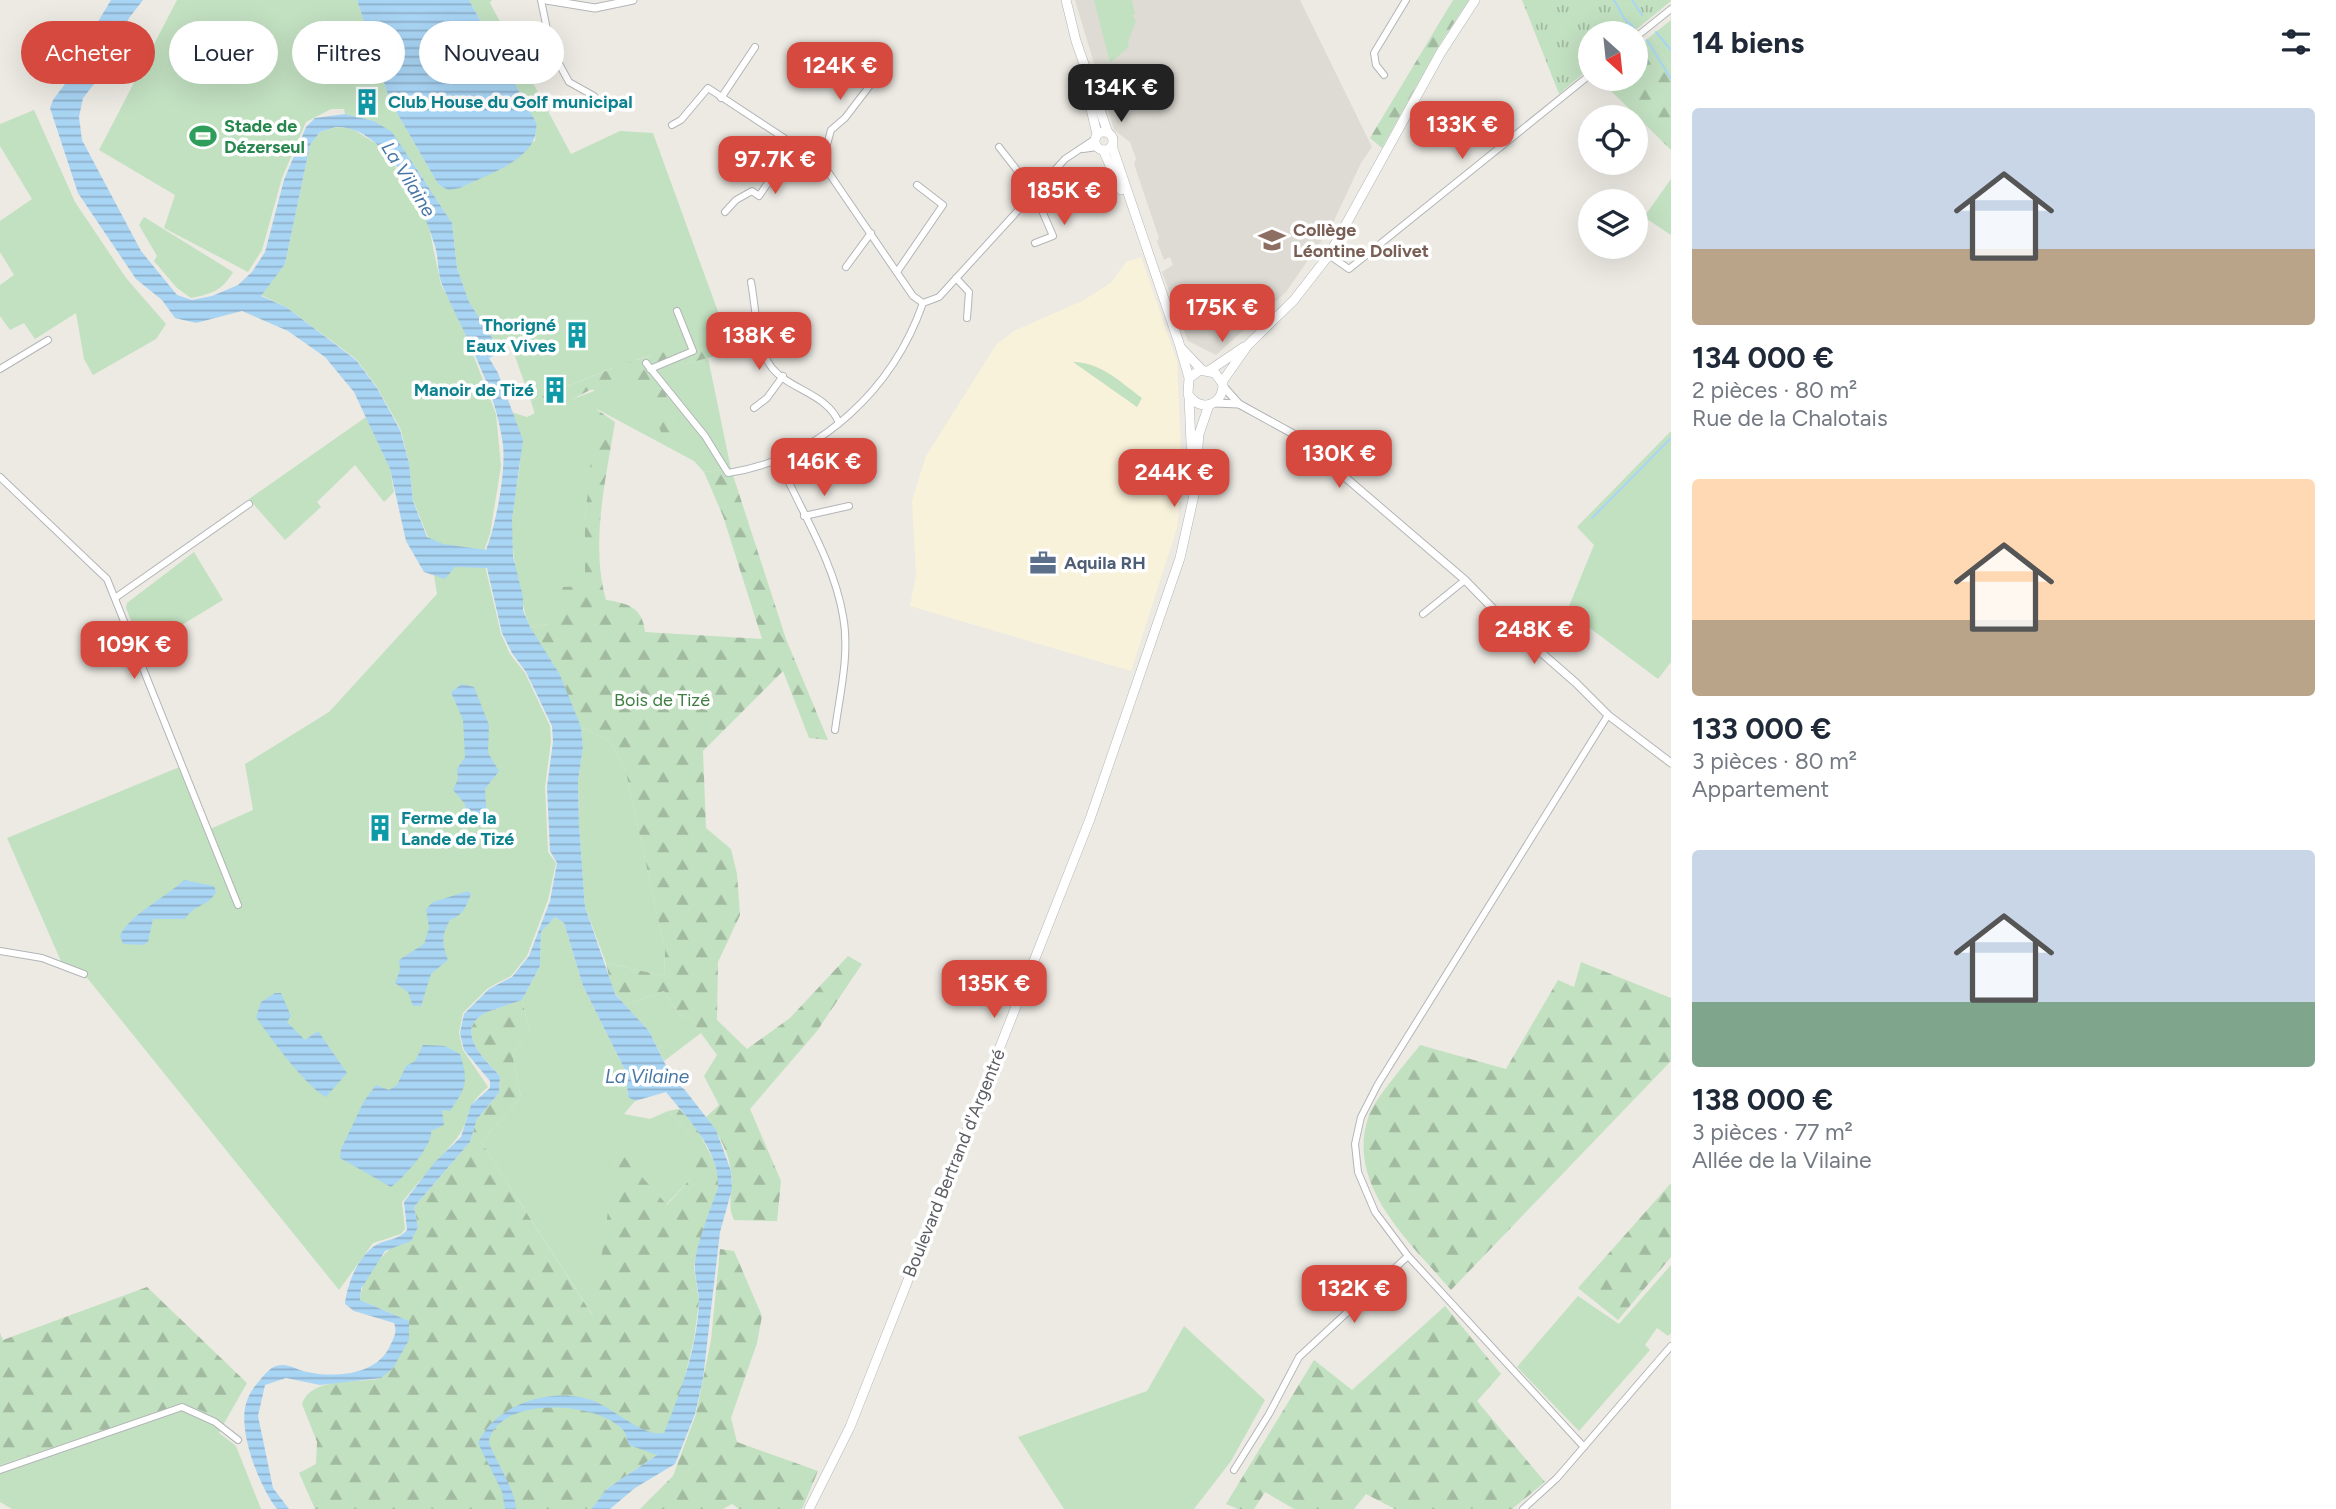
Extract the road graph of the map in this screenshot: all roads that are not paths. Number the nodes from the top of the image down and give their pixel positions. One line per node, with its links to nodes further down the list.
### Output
1 (541, 0): 14 (street)
2 (546, 0): 3 (street)
3 (633, 0)
4 (1066, 0): 9 (main road)
5 (1406, 0): 12 (street)
6 (1475, 0): 26 (main road)
7 (1671, 9): 8 (street)
8 (1648, 27)
9 (1076, 41): 17 (main road); 17 (main road)
10 (755, 47): 15 (street)
11 (831, 47): 20 (street)
12 (1384, 75)
13 (1578, 85): 26 (street)
14 (594, 96)
15 (721, 97): 16 (street); 18 (street)
16 (672, 125)
17 (1101, 144): 22 (street); 35 (main road)
18 (793, 146): 20 (street); 23 (street)
19 (999, 147): 22 (street)
20 (822, 163): 24 (street)
21 (917, 185): 28 (street)
22 (1034, 192): 25 (street); 29 (street)
23 (725, 212)
24 (871, 233): 27 (street); 28 (street)
25 (1035, 243)
26 (1329, 255): 36 (main road)
27 (846, 267)
28 (897, 272): 31 (street)
29 (956, 278): 31 (street); 33 (street)
30 (751, 282): 39 (street)
31 (923, 303): 46 (street)
32 (677, 311): 47 (street)
33 (967, 318)
34 (48, 340): 37 (street)
35 (1179, 344): 38 (main road); 40 (main road)
36 (1248, 345): 38 (main road); 41 (main road)
37 (0, 369)
38 (1206, 370): 40 (main road); 41 (main road)
39 (783, 376): 45 (street); 46 (street)
40 (1189, 378): 42 (main road)
41 (1223, 384): 43 (main road); 44 (street)
42 (1189, 397): 43 (main road); 52 (main road)
43 (1212, 404): 44 (street); 52 (main road)
44 (1239, 404): 53 (street)
45 (754, 408)
46 (839, 423): 47 (street)
47 (779, 461): 51 (street)
48 (0, 478): 54 (street)
49 (249, 504): 54 (street)
50 (849, 506): 51 (street)
51 (804, 516): 57 (street)
52 (1186, 535): 68 (main road, Boulevard Bertrand d'Argentré)
53 (1465, 580): 55 (street); 56 (street)
54 (115, 598): 59 (street)
55 (1423, 614)
56 (1608, 715): 58 (street); 62 (street)
57 (835, 730)
58 (1671, 763)
59 (239, 905)
60 (0, 951): 61 (street)
61 (84, 974)
62 (1408, 1256): 65 (street); 67 (street)
63 (1671, 1346): 65 (street)
64 (238, 1440): 66 (street)
65 (1584, 1447): 69 (street)
66 (0, 1470)
67 (1234, 1470)
68 (808, 1509)
69 (1523, 1509)

